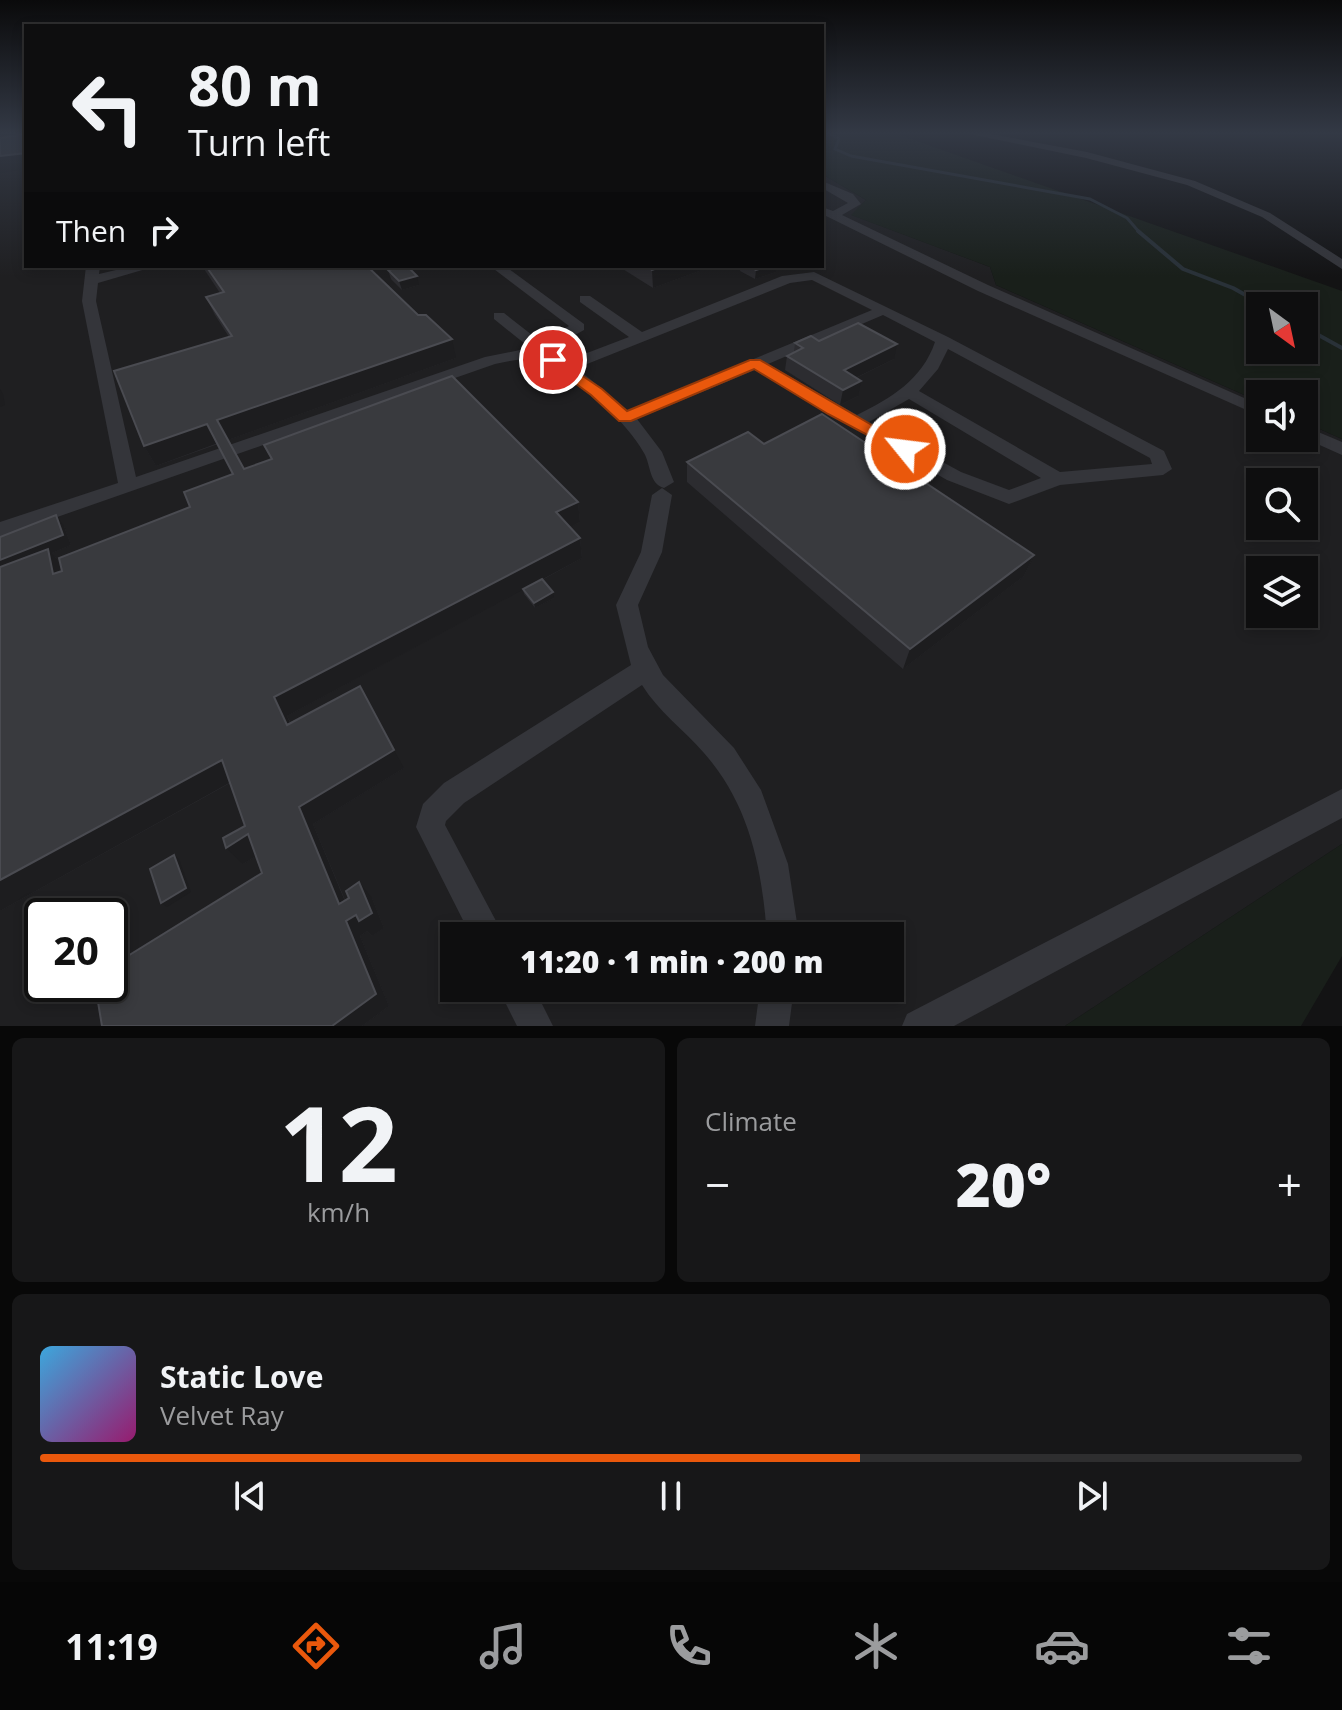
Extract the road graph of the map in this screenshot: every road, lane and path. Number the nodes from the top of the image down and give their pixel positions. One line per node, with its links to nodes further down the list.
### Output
1 (1183, 181): 4 (street)
2 (824, 185): 3 (street)
3 (828, 213): 17 (street)
4 (1342, 265)
5 (133, 268): 7 (street)
6 (500, 268): 13 (street)
7 (92, 273): 23 (street)
8 (585, 299): 11 (street)
9 (884, 310): 11 (street); 12 (street); 14 (street)
10 (499, 316): 13 (street)
11 (641, 338): 15 (street)
12 (943, 340): 16 (street); 22 (street)
13 (535, 351): 15 (street); 23 (street)
14 (755, 363): 18 (street); 19 (street)
15 (564, 368): 18 (street)
16 (908, 392): 19 (street); 22 (street)
17 (1246, 405)
18 (625, 418): 25 (street)
19 (856, 422): 22 (street)
20 (1318, 438): 21 (street)
21 (1342, 449)
22 (1057, 479)
23 (128, 485): 24 (street)
24 (0, 530)
25 (646, 669): 27 (street); 28 (street)
26 (1342, 803): 33 (street)
27 (481, 922)
28 (782, 922)
29 (523, 1002): 31 (street)
30 (775, 1002): 32 (street)
31 (536, 1026)
32 (772, 1026)
33 (919, 1026)

